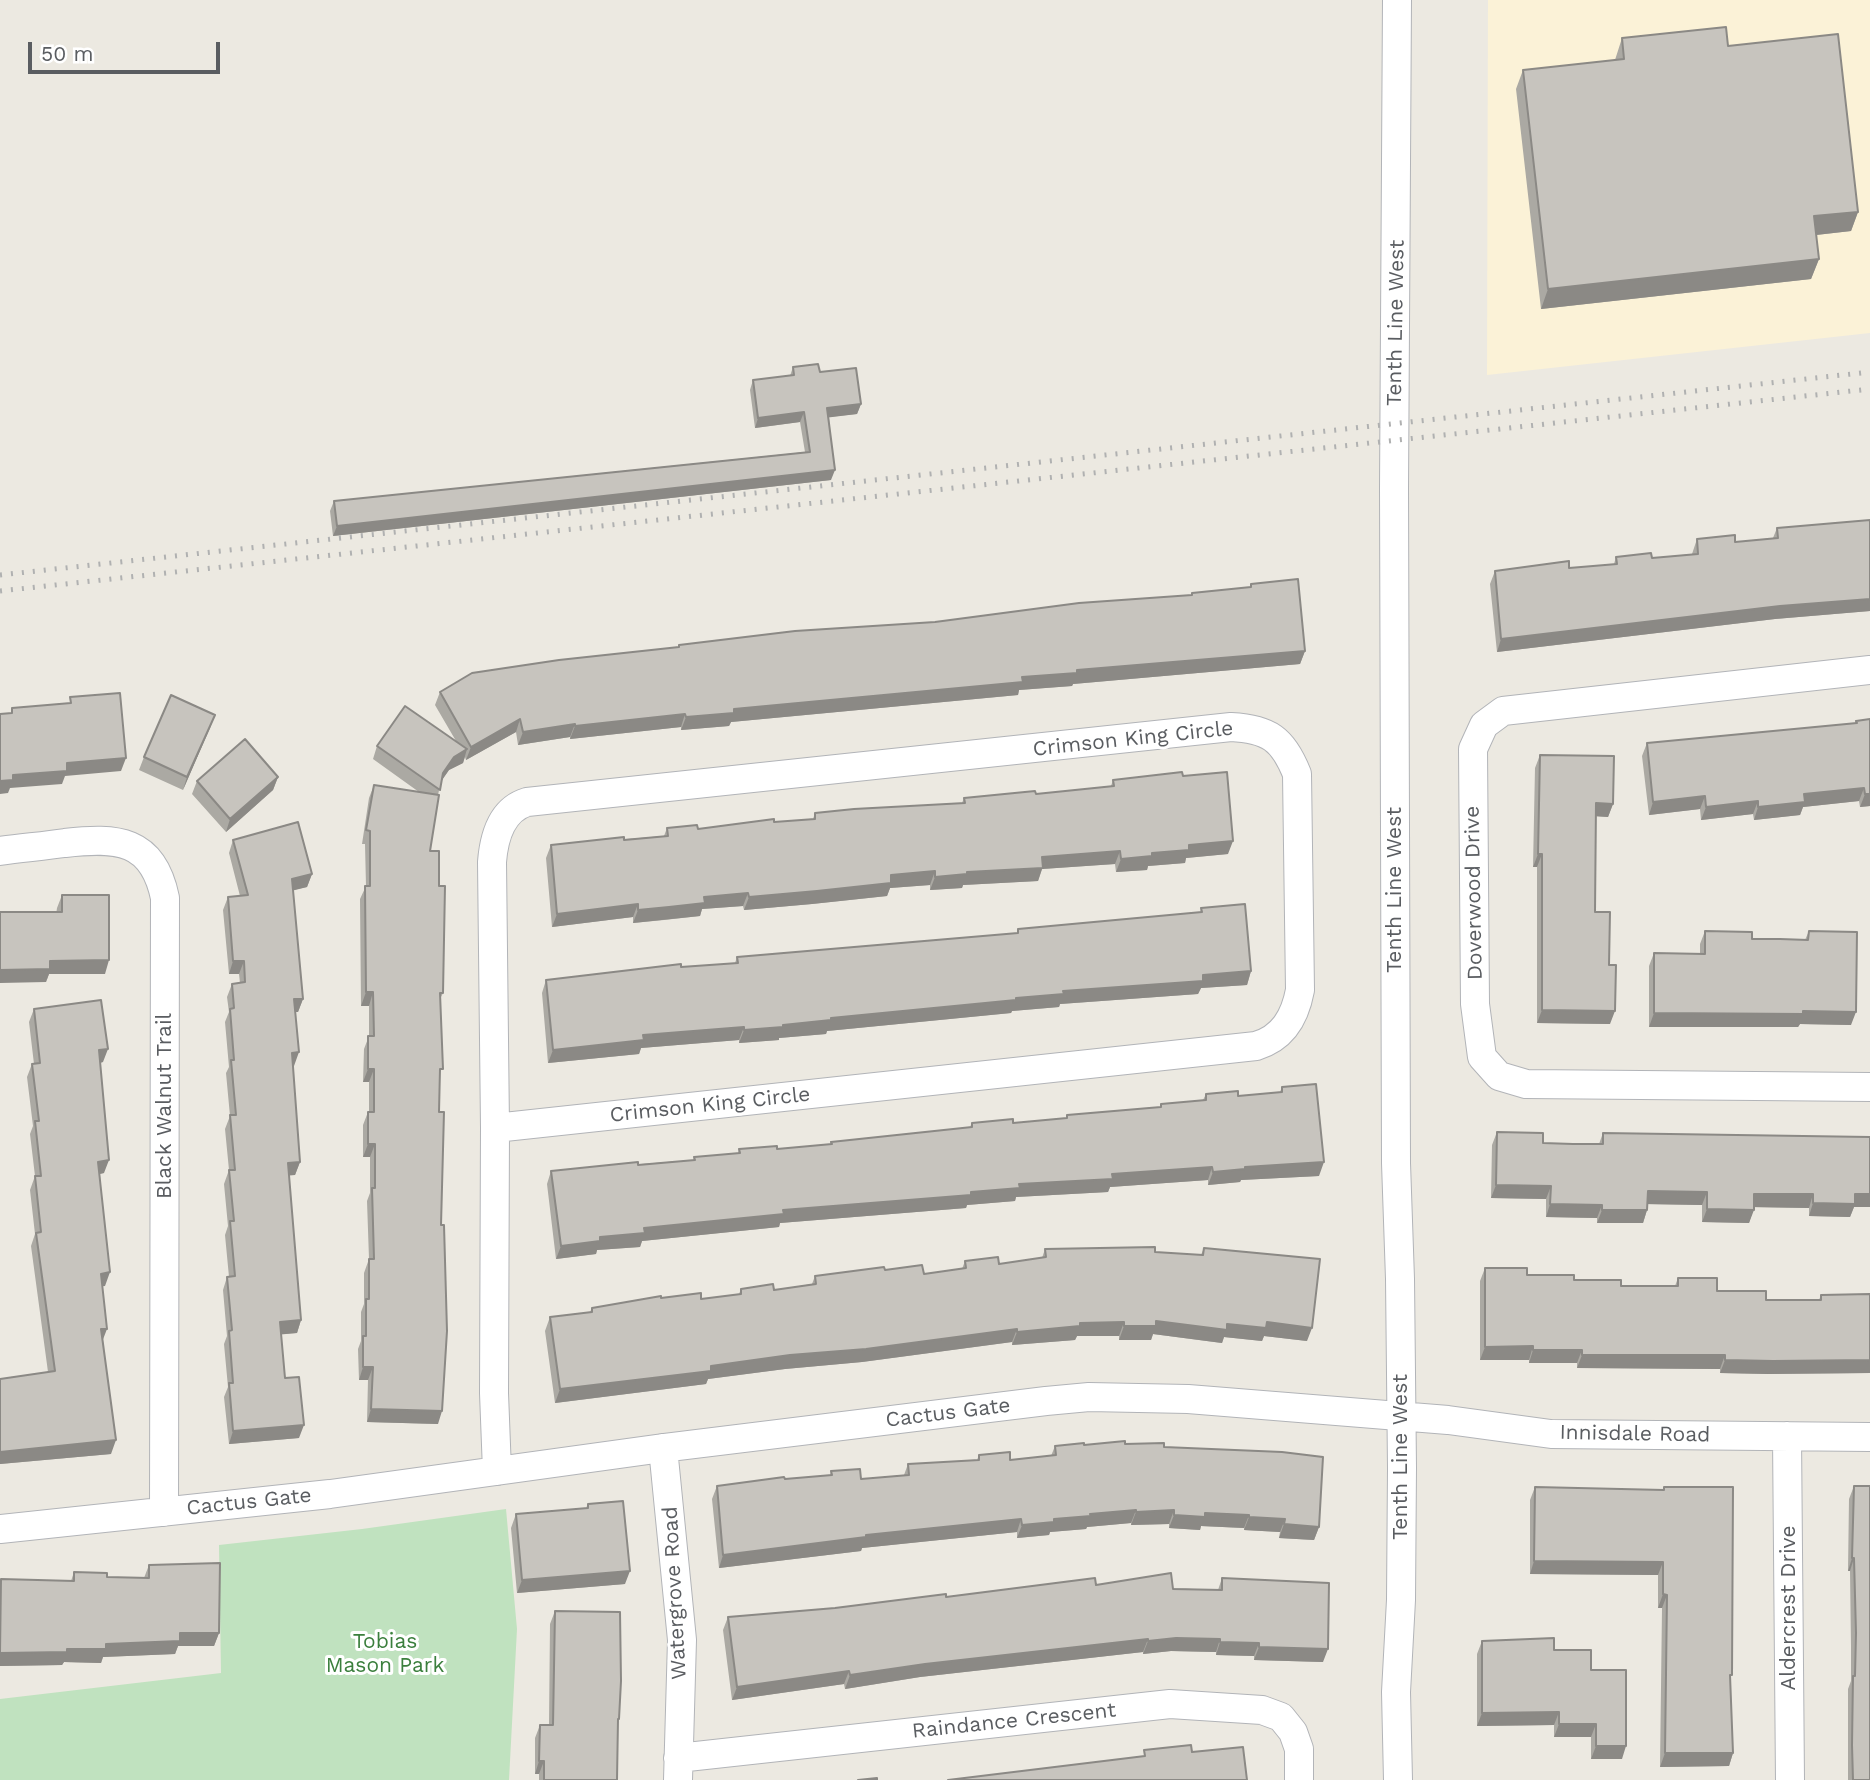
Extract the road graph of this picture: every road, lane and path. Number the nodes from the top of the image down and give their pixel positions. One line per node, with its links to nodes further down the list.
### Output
1 (1397, 0): 6 (street, Tenth Line West)
2 (1870, 670): 4 (street, Doverwood Drive)
3 (0, 851): 11 (street, Black Walnut Trail)
4 (1870, 1087)
5 (495, 1128): 5 (street, Crimson King Circle); 10 (street)
6 (1401, 1416): 7 (street, Innisdale Road); 9 (street, Cactus Gate); 15 (street, Tenth Line West)
7 (1787, 1436): 8 (street, Innisdale Road); 16 (street, Aldercrest Drive)
8 (1870, 1437)
9 (663, 1448): 10 (street, Cactus Gate); 13 (street, Watergrove Road)
10 (497, 1471): 11 (street, Cactus Gate)
11 (164, 1512): 12 (street, Cactus Gate)
12 (0, 1529)
13 (678, 1769): 14 (street, Raindance Crescent)
14 (1299, 1780)
15 (1398, 1780)
16 (1790, 1780)

